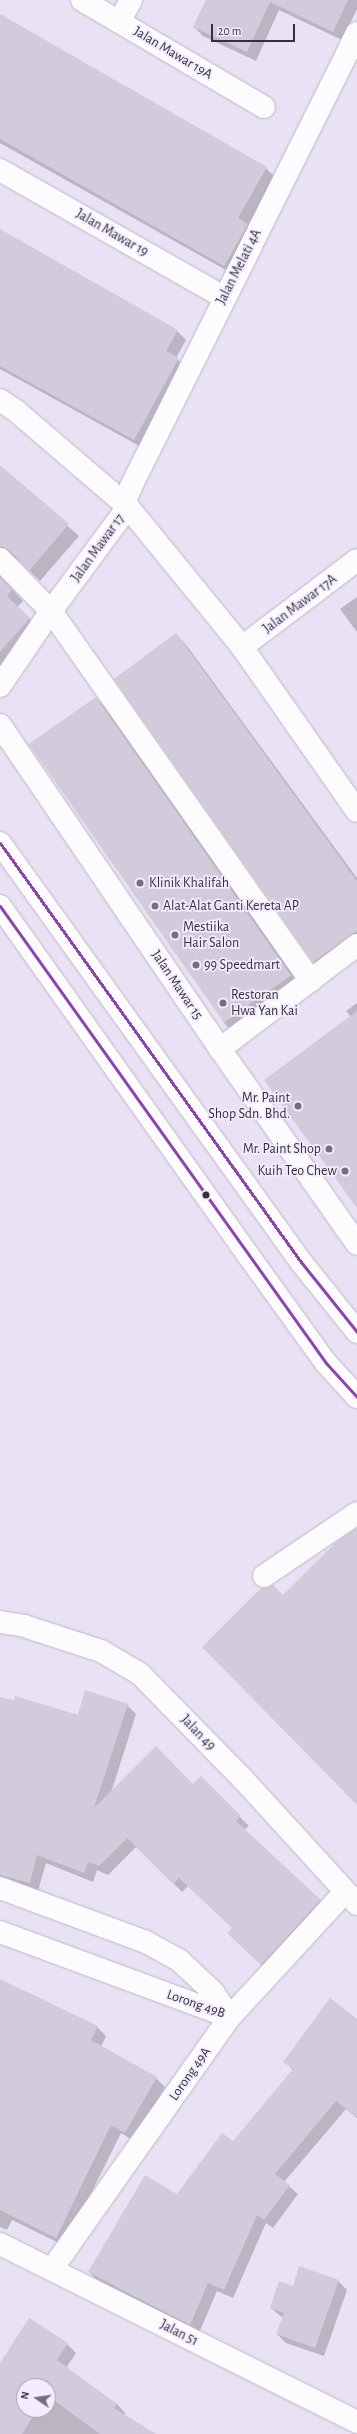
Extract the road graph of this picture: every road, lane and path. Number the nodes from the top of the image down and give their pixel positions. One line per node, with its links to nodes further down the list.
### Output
1 (82, 0): 3 (street, Jalan Mawar 19A)
2 (131, 0): 3 (street)
3 (119, 22): 5 (street, Jalan Mawar 19A)
4 (357, 33): 7 (street, Jalan Melati 4A)
5 (264, 107)
6 (0, 170): 7 (street, Jalan Mawar 19)
7 (224, 297): 9 (street, Jalan Melati 4A)
8 (0, 400): 9 (street, Jalan Mawar 17)
9 (125, 505): 12 (street, Jalan Mawar 17); 13 (street)
10 (0, 558): 12 (street)
11 (357, 560): 13 (street, Jalan Mawar 17A)
12 (51, 611): 14 (street, Jalan Mawar 17); 20 (street)
13 (242, 647): 16 (street)
14 (0, 686)
15 (0, 725): 21 (street, Jalan Mawar 15)
16 (357, 811)
17 (0, 843): 23 (street)
18 (0, 906): 24 (street)
19 (357, 945): 20 (street)
20 (311, 981): 21 (street)
21 (220, 1049): 22 (street, Jalan Mawar 15)
22 (357, 1244)
23 (357, 1332)
24 (357, 1397)
25 (357, 1513): 26 (street)
26 (264, 1576)
27 (0, 1622): 29 (street, Jalan 49)
28 (0, 1888): 31 (street, Lorong 49B)
29 (351, 1898): 31 (street, Lorong 49A)
30 (0, 1932): 31 (street, Lorong 49B)
31 (230, 2017): 33 (street, Lorong 49A)
32 (0, 2244): 33 (street, Jalan 51)
33 (52, 2269): 34 (street, Jalan 51)
34 (348, 2425)

